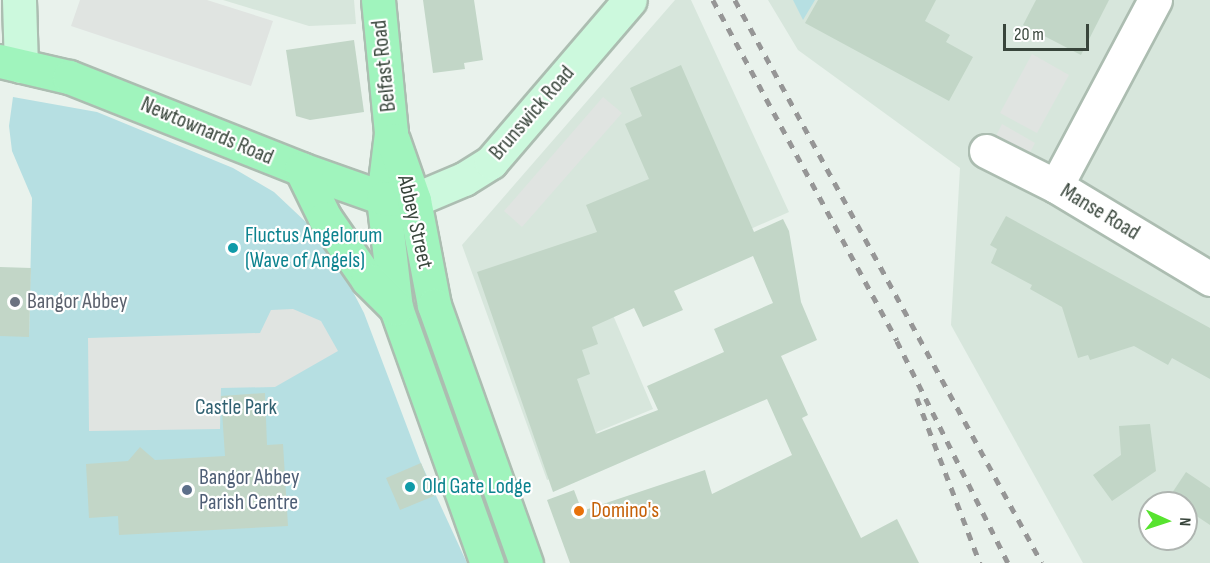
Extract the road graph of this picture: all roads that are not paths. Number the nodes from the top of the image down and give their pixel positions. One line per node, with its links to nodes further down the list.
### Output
1 (19, 0): 5 (main road)
2 (378, 0): 6 (main road, Belfast Road)
3 (630, 0): 10 (main road, Brunswick Road)
4 (1155, 0): 9 (street)
5 (11, 64): 8 (main road, Newtownards Road)
6 (391, 133): 10 (main road, Abbey Street)
7 (986, 151): 9 (street, Manse Road)
8 (301, 169): 10 (main road, Newtownards Road); 12 (main road)
9 (1056, 186): 11 (street, Manse Road)
10 (399, 199): 12 (main road, Abbey Street); 14 (main road, Abbey Street)
11 (1210, 279)
12 (396, 308): 13 (main road, Abbey Street)
13 (487, 563)
14 (526, 563)

